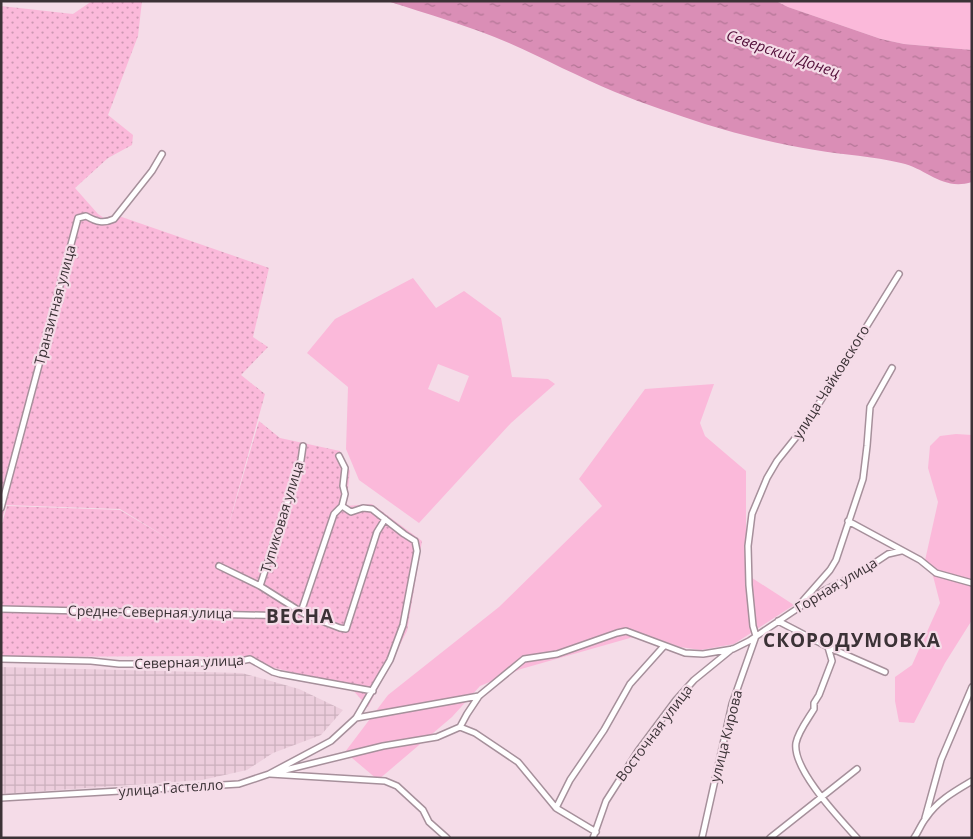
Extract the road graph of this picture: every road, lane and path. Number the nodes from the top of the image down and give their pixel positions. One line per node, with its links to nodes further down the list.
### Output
1 (162, 154): 7 (street, Транзитная улица)
2 (899, 274): 18 (street, улица Чайковского)
3 (892, 368): 9 (street)
4 (303, 446): 13 (street, Тупиковая улица)
5 (339, 456): 6 (street)
6 (342, 506): 8 (street); 16 (street)
7 (1, 508)
8 (385, 519): 16 (street); 25 (street)
9 (848, 522): 10 (street); 14 (street)
10 (901, 551): 12 (street); 14 (street, Горная улица)
11 (219, 566): 13 (street)
12 (970, 584)
13 (260, 586): 16 (street)
14 (798, 607): 17 (street, Горная улица)
15 (1, 609): 16 (street, Средне-Северная улица)
16 (299, 611)
17 (778, 621): 18 (street, Горная улица); 20 (street)
18 (756, 636): 21 (street, Горная улица); 39 (street, улица Кирова)
19 (664, 646): 21 (street, Горная улица); 26 (street, Горная улица); 34 (street)
20 (828, 647): 23 (street); 32 (street)
21 (733, 649): 36 (street, Восточная улица)
22 (1, 660): 25 (street, Северная улица)
23 (885, 672)
24 (972, 687): 35 (street)
25 (373, 691): 27 (street)
26 (479, 696): 27 (street); 28 (street, Горная улица)
27 (356, 718): 30 (street, улица Гастелло)
28 (460, 727): 30 (street); 34 (street)
29 (857, 769): 32 (street)
30 (269, 774): 33 (street, улица Гастелло); 37 (street)
31 (972, 781): 35 (street)
32 (822, 797): 40 (street); 41 (street)
33 (1, 798)
34 (556, 808): 36 (street)
35 (925, 818): 42 (street)
36 (596, 832): 38 (street, Восточная улица)
37 (447, 838)
38 (593, 838)
39 (702, 838)
40 (770, 838)
41 (857, 838)
42 (914, 838)

